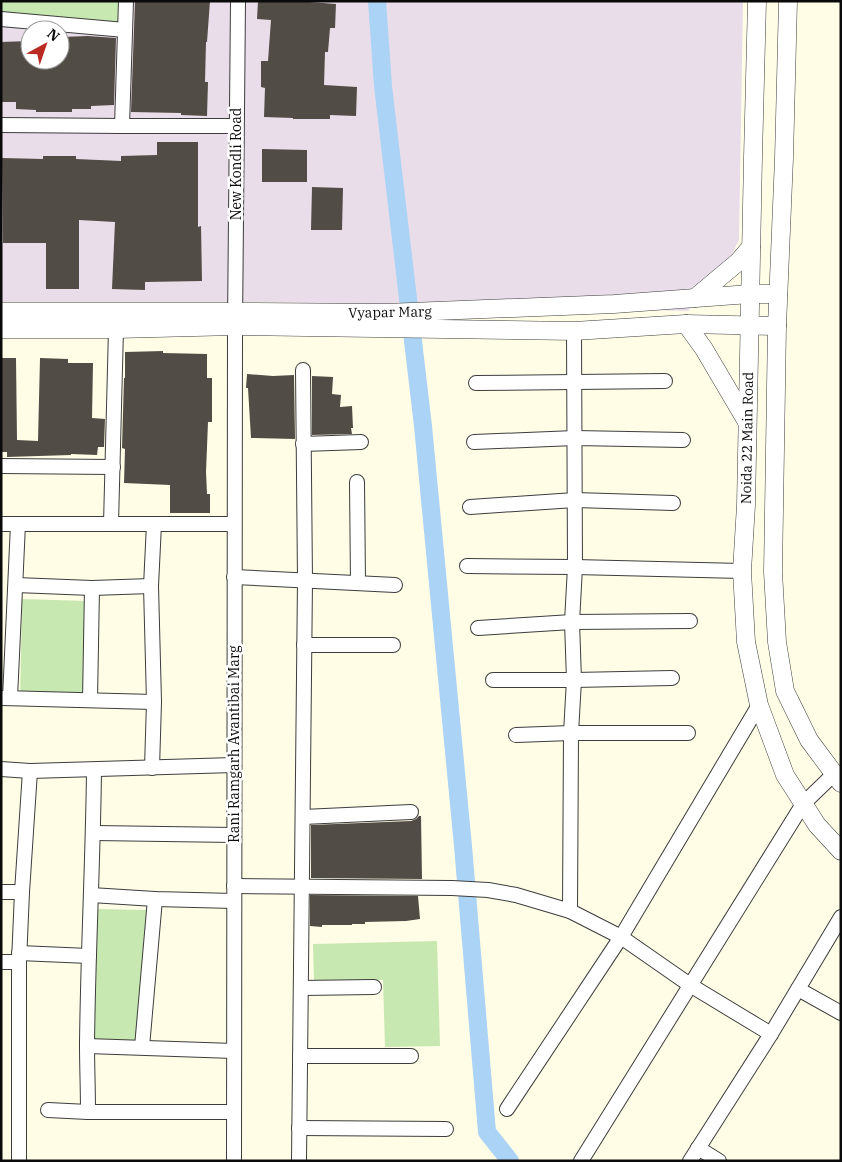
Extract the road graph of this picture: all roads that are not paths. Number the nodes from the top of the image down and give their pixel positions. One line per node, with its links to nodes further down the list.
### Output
1 (126, 1): 6 (street)
2 (238, 1): 9 (street, New Kondli Road)
3 (757, 1): 10 (street, Noida 22 Main Road)
4 (788, 1): 12 (street, Noida 22 Main Road)
5 (1, 19): 6 (street)
6 (125, 30): 8 (street)
7 (1, 125): 8 (street)
8 (122, 126): 9 (street)
9 (236, 126): 15 (street, New Kondli Road)
10 (751, 247): 11 (street, Noida 22 Main Road); 13 (street)
11 (750, 294): 12 (street, Vyapar Marg); 13 (street, Vyapar Marg); 18 (street, Noida 22 Main Road)
12 (778, 294): 19 (street, Noida 22 Main Road)
13 (695, 298): 16 (street, Vyapar Marg)
14 (1, 312): 15 (street, Vyapar Marg)
15 (235, 319): 16 (street, Vyapar Marg); 21 (street, Vyapar Marg); 43 (street, Rani Ramgarh Avantibai Marg)
16 (386, 321): 22 (street, Vyapar Marg)
17 (686, 324): 18 (street, Vyapar Marg); 22 (street, Vyapar Marg); 27 (street)
18 (750, 326): 19 (street, Vyapar Marg); 27 (street, Noida 22 Main Road)
19 (777, 326): 75 (street, Noida 22 Main Road)
20 (1, 329): 21 (street, Vyapar Marg)
21 (116, 329): 34 (street)
22 (574, 331): 24 (street)
23 (303, 370): 32 (street)
24 (575, 381): 25 (street); 26 (street); 28 (street)
25 (665, 381)
26 (476, 383)
27 (748, 422): 46 (street, Noida 22 Main Road)
28 (575, 438): 29 (street); 31 (street); 36 (street)
29 (683, 440)
30 (362, 442): 32 (street)
31 (474, 442)
32 (303, 444): 48 (street)
33 (1, 466): 34 (street)
34 (113, 468): 41 (street)
35 (358, 482): 49 (street)
36 (574, 500): 37 (street); 38 (street); 45 (street)
37 (673, 504)
38 (470, 508)
39 (1, 524): 40 (street)
40 (18, 524): 41 (street); 50 (street)
41 (111, 524): 42 (street)
42 (154, 524): 43 (street); 52 (street)
43 (234, 524): 47 (street, Rani Ramgarh Avantibai Marg)
44 (468, 566): 45 (street)
45 (576, 567): 46 (street); 55 (street)
46 (742, 571): 66 (street, Noida 22 Main Road)
47 (234, 577): 48 (street); 70 (street, Rani Ramgarh Avantibai Marg)
48 (305, 580): 49 (street); 58 (street)
49 (358, 584): 51 (street)
50 (16, 585): 53 (street); 57 (street)
51 (395, 585)
52 (151, 586): 53 (street); 65 (street)
53 (92, 588): 64 (street)
54 (690, 621): 55 (street)
55 (572, 622): 56 (street); 62 (street)
56 (478, 628)
57 (7, 635): 63 (street)
58 (304, 645): 59 (street); 78 (street)
59 (393, 645)
60 (672, 678): 62 (street)
61 (493, 680): 62 (street)
62 (574, 680): 67 (street)
63 (6, 698): 64 (street)
64 (90, 700): 65 (street)
65 (154, 702): 71 (street)
66 (759, 705): 76 (street, Noida 22 Main Road); 91 (street)
67 (570, 733): 68 (street); 69 (street); 89 (street)
68 (688, 733)
69 (516, 735)
70 (234, 765): 71 (street); 80 (street, Rani Ramgarh Avantibai Marg)
71 (152, 768): 73 (street)
72 (1, 770): 74 (street)
73 (94, 770): 74 (street); 79 (street)
74 (30, 771): 85 (street)
75 (837, 779): 76 (street)
76 (803, 804): 81 (street, Noida 22 Main Road); 95 (street)
77 (411, 812): 78 (street)
78 (303, 817): 83 (street)
79 (94, 833): 80 (street); 86 (street)
80 (234, 835): 82 (street, Rani Ramgarh Avantibai Marg)
81 (841, 851)
82 (234, 886): 83 (street); 88 (street, Rani Ramgarh Avantibai Marg)
83 (302, 886): 89 (street); 96 (street)
84 (1, 892): 85 (street)
85 (22, 892): 93 (street)
86 (90, 895): 87 (street); 92 (street)
87 (155, 899): 88 (street); 102 (street)
88 (234, 901): 103 (street, Rani Ramgarh Avantibai Marg)
89 (570, 911): 91 (street)
90 (841, 917): 98 (street)
91 (621, 937): 95 (street); 106 (street)
92 (89, 956): 93 (street); 101 (street)
93 (19, 958): 94 (street); 113 (street)
94 (1, 962)
95 (690, 985): 100 (street); 116 (street)
96 (301, 988): 97 (street); 104 (street)
97 (374, 988)
98 (798, 989): 99 (street); 100 (street)
99 (841, 1014)
100 (771, 1034): 112 (street)
101 (87, 1046): 102 (street); 108 (street)
102 (142, 1048): 103 (street)
103 (234, 1051): 109 (street, Rani Ramgarh Avantibai Marg)
104 (300, 1056): 105 (street); 110 (street)
105 (411, 1056)
106 (507, 1109)
107 (48, 1110): 108 (street)
108 (88, 1112): 109 (street)
109 (234, 1112): 114 (street, Rani Ramgarh Avantibai Marg)
110 (299, 1128): 111 (street); 115 (street)
111 (446, 1129)
112 (698, 1148): 117 (street); 118 (street)
113 (19, 1161)
114 (234, 1161)
115 (299, 1161)
116 (581, 1161)
117 (690, 1161)
118 (719, 1161)

